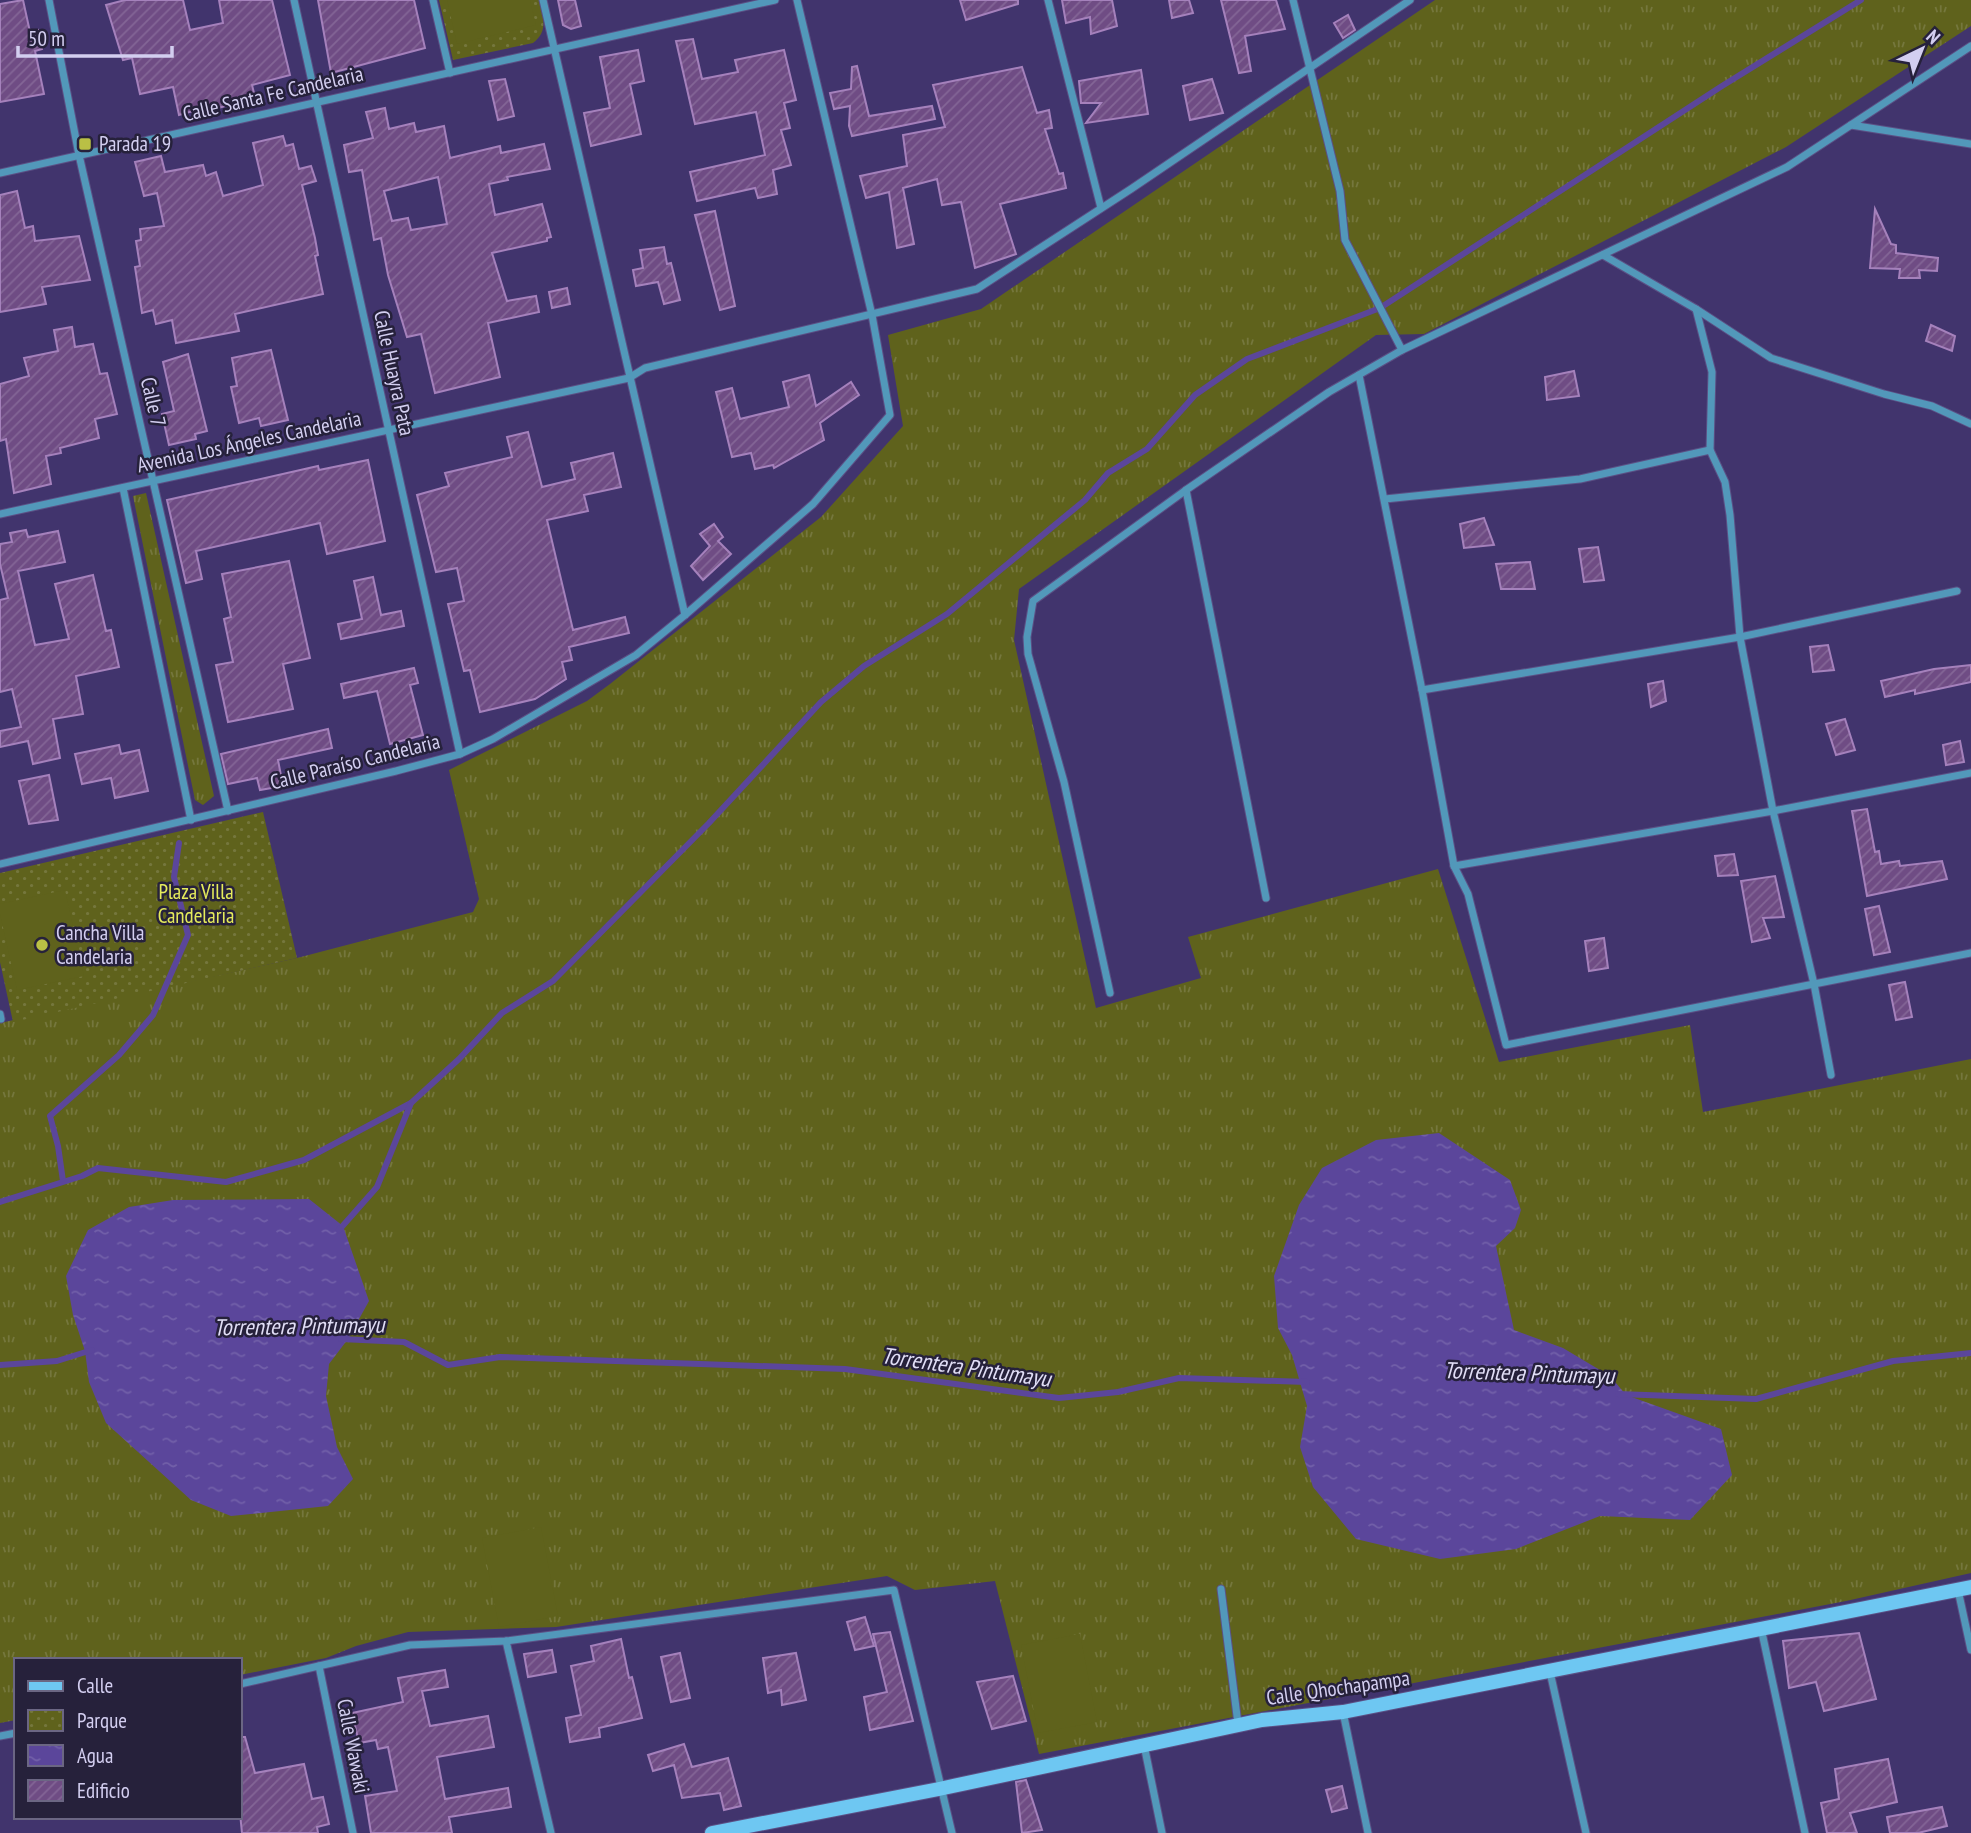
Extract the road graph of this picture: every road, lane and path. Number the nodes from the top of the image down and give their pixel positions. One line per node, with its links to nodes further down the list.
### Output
1 (50, 0): 17 (street, Calle 7)
2 (295, 0): 14 (street, Calle Huayra Pata)
3 (433, 0): 13 (street)
4 (542, 0): 11 (street)
5 (775, 0): 11 (street, Calle Santa Fe Candelaria)
6 (797, 0): 22 (street)
7 (1048, 0): 19 (street)
8 (1293, 0): 12 (street)
9 (1410, 0): 12 (street, Avenida Los Ángeles Candelaria)
10 (1971, 46): 15 (street)
11 (553, 50): 13 (street, Calle Santa Fe Candelaria); 25 (street)
12 (1309, 66): 19 (street, Avenida Los Ángeles Candelaria); 23 (street)
13 (450, 73): 14 (street, Calle Santa Fe Candelaria)
14 (317, 102): 17 (street, Calle Santa Fe Candelaria); 27 (street, Calle Huayra Pata)
15 (1850, 125): 16 (street); 20 (street)
16 (1971, 144)
17 (79, 155): 18 (street, Calle Santa Fe Candelaria); 29 (street, Calle 7)
18 (0, 173)
19 (1101, 208): 22 (street, Avenida Los Ángeles Candelaria)
20 (1603, 255): 21 (street); 23 (street)
21 (1696, 309): 26 (street); 28 (street)
22 (872, 315): 25 (street, Avenida Los Ángeles Candelaria); 35 (street, Calle Paraíso Candelaria)
23 (1402, 350): 24 (street)
24 (1359, 375): 31 (street); 32 (street)
25 (629, 378): 27 (street, Avenida Los Ángeles Candelaria); 35 (street)
26 (1971, 424)
27 (389, 430): 29 (street, Avenida Los Ángeles Candelaria); 38 (street, Calle Huayra Pata)
28 (1710, 450): 32 (street); 36 (street)
29 (153, 480): 30 (street, Avenida Los Ángeles Candelaria); 40 (street, Calle 7)
30 (123, 488): 33 (street, Avenida Los Ángeles Candelaria); 42 (street)
31 (1186, 490): 45 (street); 48 (street)
32 (1385, 499): 37 (street)
33 (0, 514)
34 (1957, 591): 36 (street)
35 (685, 615): 38 (street, Calle Paraíso Candelaria)
36 (1740, 637): 37 (street); 41 (street)
37 (1422, 690): 44 (street)
38 (460, 754): 40 (street, Calle Paraíso Candelaria)
39 (1971, 773): 41 (street)
40 (228, 811): 42 (street, Calle Paraíso Candelaria)
41 (1773, 811): 44 (street); 47 (street)
42 (191, 820): 43 (street, Calle Paraíso Candelaria)
43 (0, 864)
44 (1454, 866): 47 (street)
45 (1266, 898)
46 (1971, 953): 47 (street)
47 (1815, 984): 49 (street)
48 (1110, 993)
49 (1831, 1075)
50 (1965, 1588): 52 (street, Calle Qhochapampa); 54 (street)
51 (1221, 1589): 59 (street)
52 (1761, 1627): 56 (street, Calle Qhochapampa); 70 (street)
53 (506, 1641): 55 (street); 61 (street); 64 (street)
54 (1971, 1650)
55 (319, 1666): 57 (street); 63 (street, Calle Wawaki)
56 (1550, 1672): 58 (street, Calle Qhochapampa); 69 (street)
57 (242, 1684)
58 (1343, 1712): 59 (street, Calle Qhochapampa); 68 (street)
59 (1238, 1725): 60 (street, Calle Qhochapampa)
60 (1144, 1744): 61 (street, Calle Qhochapampa); 67 (street)
61 (939, 1789): 62 (street, Calle Qhochapampa); 66 (street)
62 (742, 1830): 65 (street, Calle Qhochapampa)
63 (353, 1833)
64 (551, 1833)
65 (712, 1833)
66 (951, 1833)
67 (1162, 1833)
68 (1368, 1833)
69 (1586, 1833)
70 (1805, 1833)

